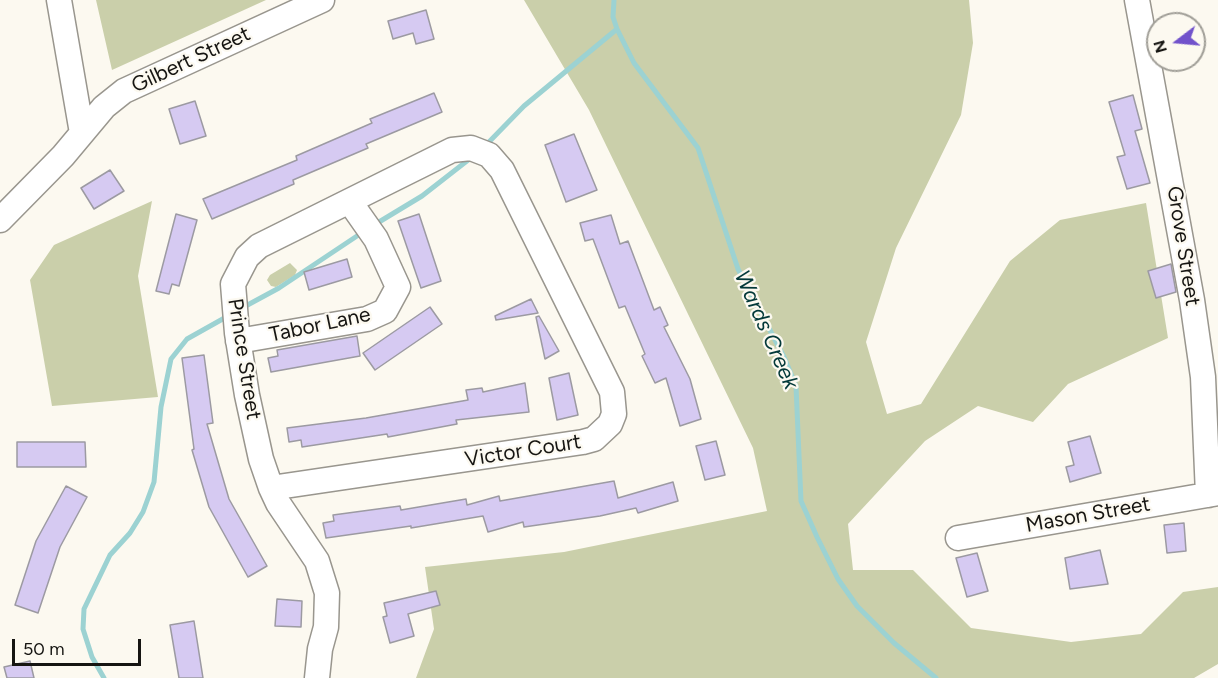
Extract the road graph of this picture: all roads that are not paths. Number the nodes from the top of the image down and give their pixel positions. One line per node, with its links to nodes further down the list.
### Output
1 (59, 0): 4 (street)
2 (322, 0): 4 (street, Gilbert Street)
3 (1137, 0): 10 (street, Grove Street)
4 (82, 133): 7 (street, Gilbert Street)
5 (452, 150): 6 (street, Prince Street); 9 (street, Victor Court)
6 (350, 202): 8 (street, Prince Street); 8 (street, Tabor Lane)
7 (0, 220)
8 (238, 341): 9 (street, Prince Street)
9 (271, 488): 12 (street, Prince Street)
10 (1213, 494): 11 (street, Mason Street)
11 (958, 538)
12 (317, 678)

